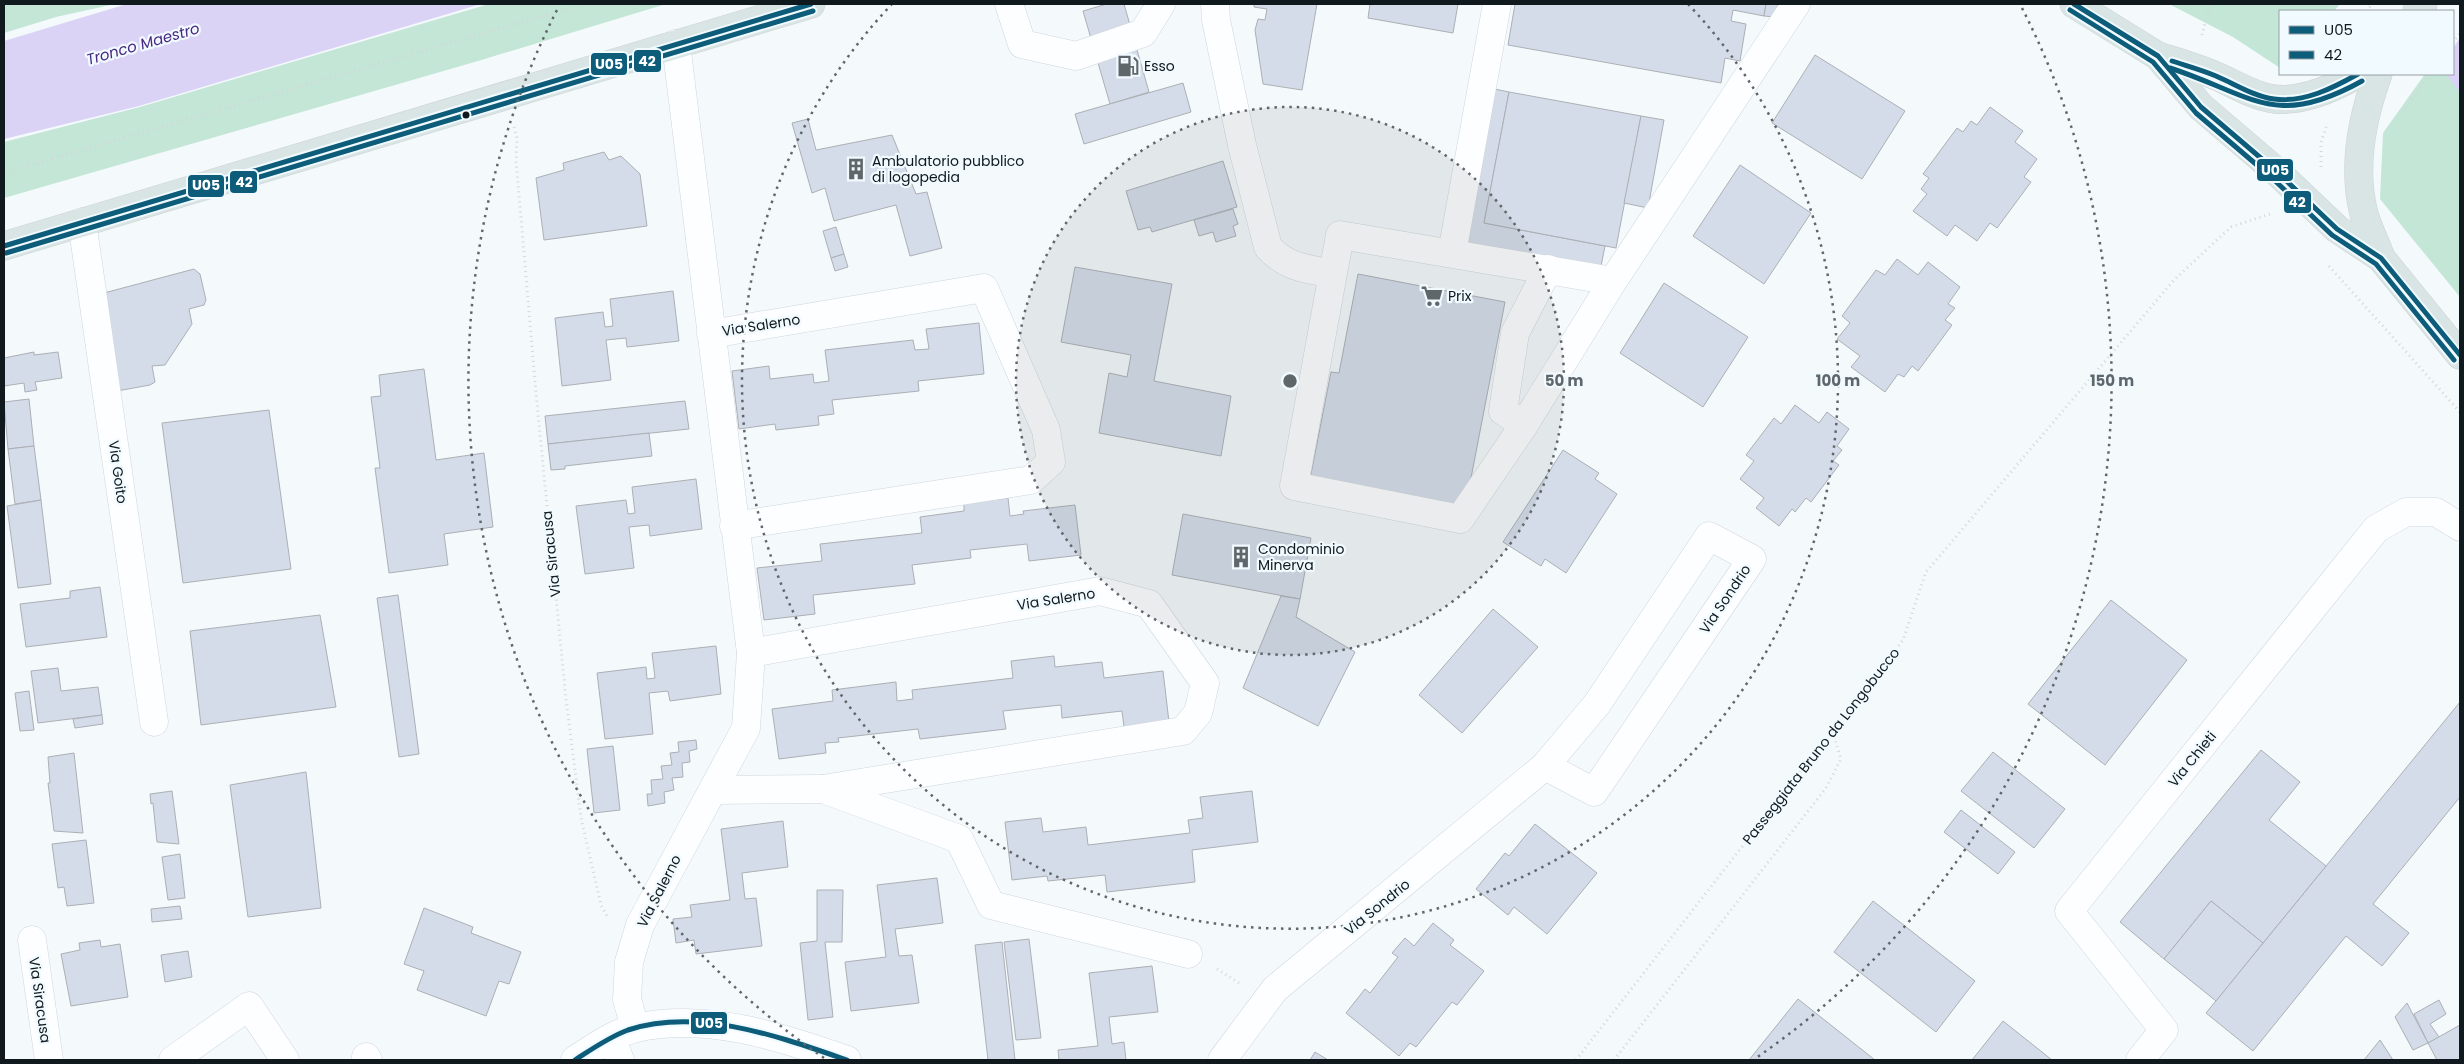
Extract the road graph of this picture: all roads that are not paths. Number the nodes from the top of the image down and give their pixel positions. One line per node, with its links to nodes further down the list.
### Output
1 (811, 4): 8 (main road)
2 (1009, 4): 3 (street)
3 (1161, 4)
4 (1215, 4): 17 (street)
5 (1497, 4): 14 (street)
6 (1796, 4): 18 (street)
7 (2074, 4): 9 (main road)
8 (676, 44): 12 (main road); 19 (street, Via Salerno)
9 (2158, 56): 10 (main road); 15 (main road)
10 (2356, 75)
11 (2378, 75): 15 (main road)
12 (82, 222): 13 (main road); 25 (street, Via Goito)
13 (4, 246)
14 (1452, 253): 16 (street); 17 (street)
15 (2381, 258): 20 (main road)
16 (1548, 269): 18 (street); 21 (street)
17 (1332, 274): 21 (street)
18 (1613, 282): 21 (street)
19 (710, 334): 22 (street, Via Salerno); 22 (street, Via Salerno)
20 (2460, 355)
21 (1524, 425)
22 (734, 526): 24 (street, Via Salerno)
23 (2460, 528): 38 (street, Via Chieti)
24 (751, 653): 27 (street, Via Salerno); 28 (street, Via Salerno)
25 (154, 722)
26 (1545, 766): 26 (street, Via Sondrio); 37 (street, Via Sondrio)
27 (823, 789): 28 (street, Via Salerno); 30 (street, Via Salerno)
28 (714, 790): 31 (street, Via Salerno)
29 (32, 940): 32 (street, Via Siracusa)
30 (1188, 954)
31 (622, 1042): 35 (street); 36 (street)
32 (49, 1060)
33 (173, 1060): 34 (street)
34 (285, 1060)
35 (576, 1060)
36 (848, 1060)
37 (1222, 1060)
38 (2140, 1060)

